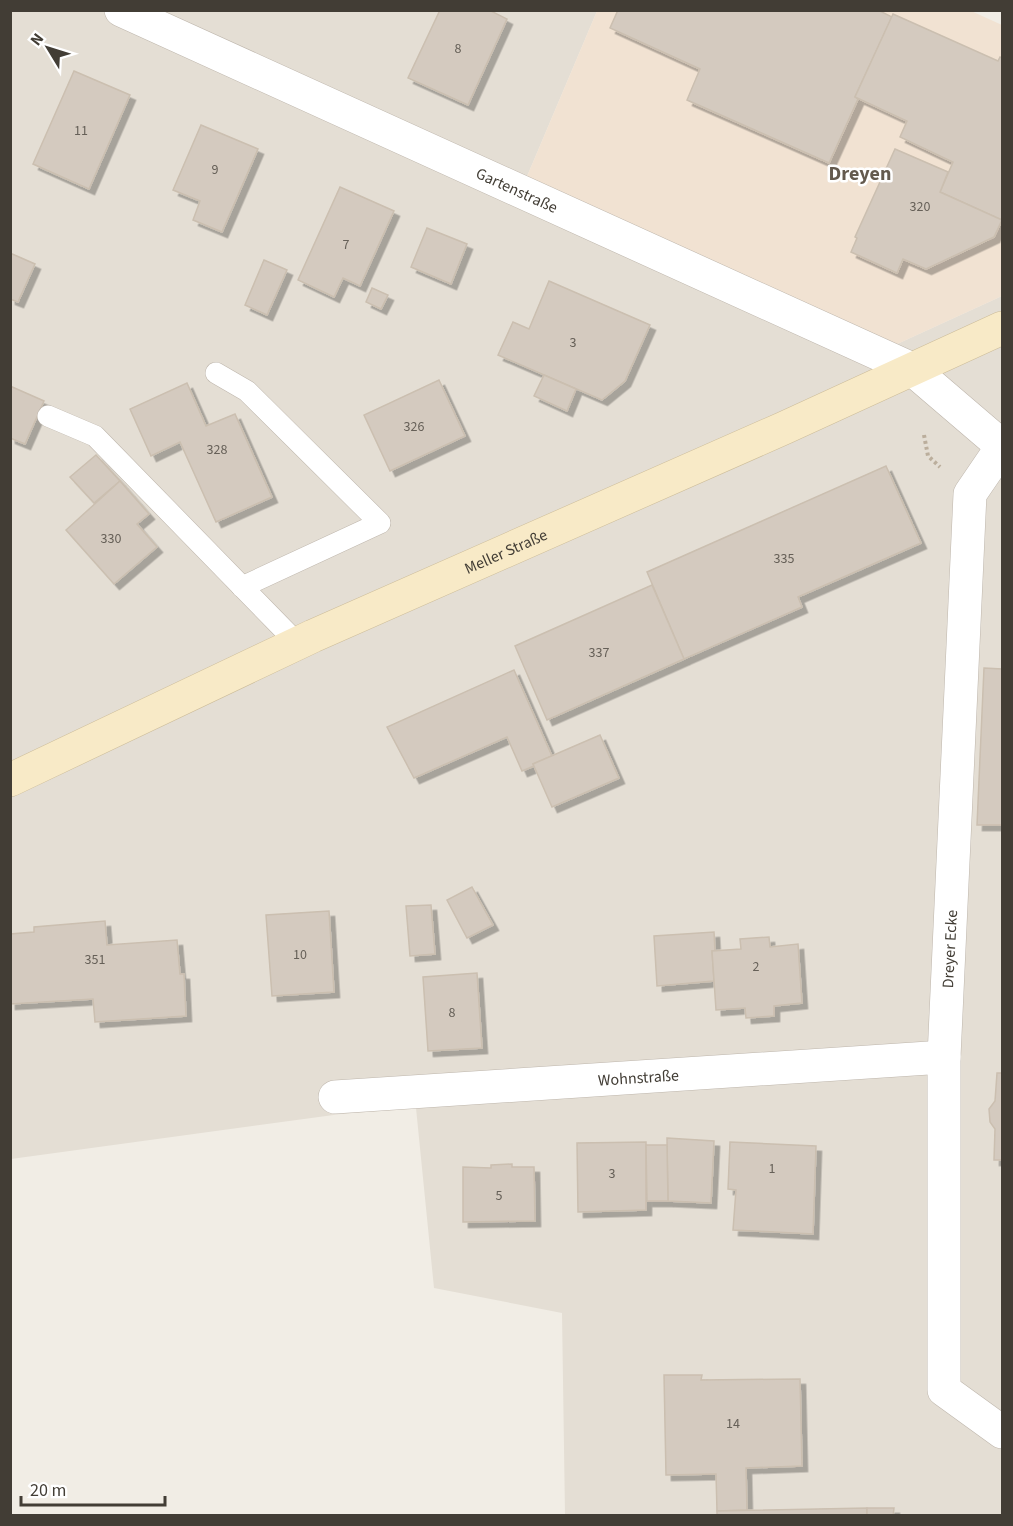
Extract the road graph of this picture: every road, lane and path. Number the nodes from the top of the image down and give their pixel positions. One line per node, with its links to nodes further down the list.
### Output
1 (121, 10): 3 (street, Gartenstraße)
2 (1002, 328): 3 (main road, Meller Straße)
3 (912, 369): 6 (street, Gartenstraße); 8 (main road, Meller Straße)
4 (216, 373): 7 (lane)
5 (48, 416): 7 (lane)
6 (1002, 446): 10 (street, Dreyer Ecke)
7 (242, 587): 8 (lane)
8 (298, 644): 9 (main road, Meller Straße)
9 (10, 780)
10 (944, 1057): 11 (street, Wohnstraße); 12 (street, Dreyer Ecke)
11 (335, 1097)
12 (1002, 1432)

